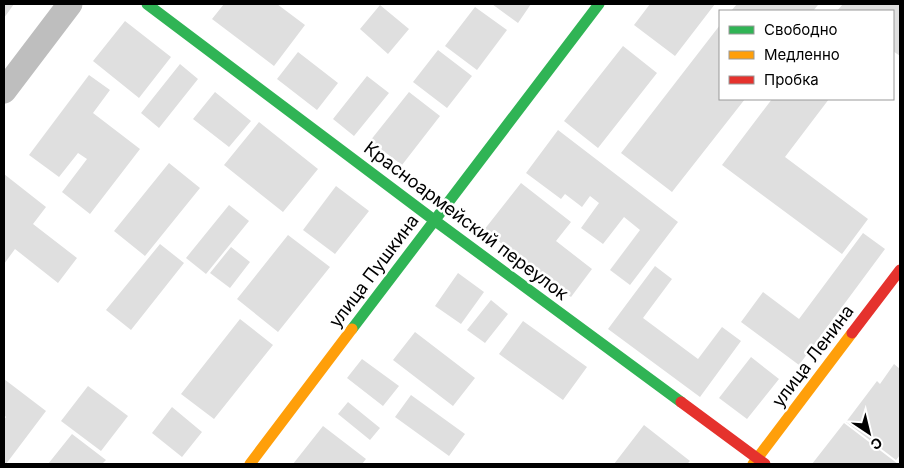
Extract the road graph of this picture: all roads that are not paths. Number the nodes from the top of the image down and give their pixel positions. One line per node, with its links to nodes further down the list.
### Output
1 (70, 4): 4 (street)
2 (148, 4): 5 (street, Красноармейский переулок)
3 (600, 4): 5 (street, улица Пушкина)
4 (4, 91)
5 (434, 220): 7 (street, Красноармейский переулок); 8 (street, улица Пушкина)
6 (900, 270): 7 (street, улица Ленина)
7 (759, 462)
8 (250, 464)

